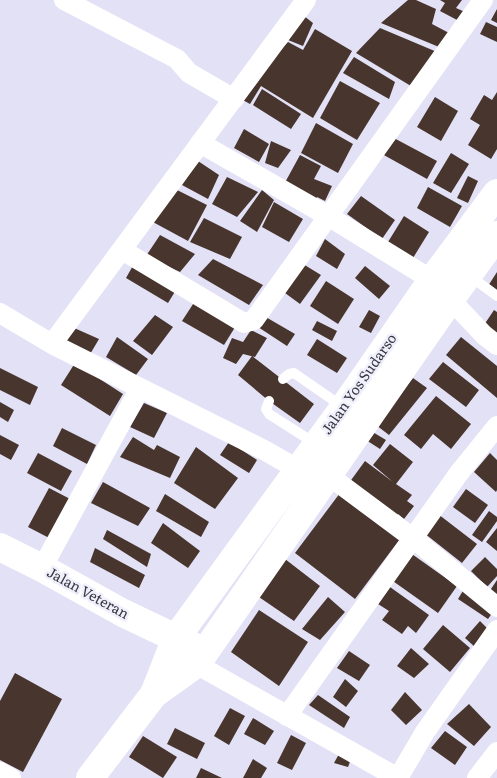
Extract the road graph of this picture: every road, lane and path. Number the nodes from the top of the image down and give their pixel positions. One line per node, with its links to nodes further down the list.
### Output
1 (64, 0): 4 (street)
2 (306, 0): 4 (street)
3 (483, 0): 7 (street)
4 (234, 99): 5 (street)
5 (200, 144): 7 (street); 9 (street)
6 (497, 193): 11 (main road, Jalan Yos Sudarso)
7 (328, 216): 9 (street); 11 (street)
8 (497, 235): 10 (main road, Jalan Yos Sudarso)
9 (122, 250): 15 (street)
10 (468, 275): 12 (lane); 13 (main road, Jalan Yos Sudarso)
11 (432, 280): 13 (street); 20 (main road, Jalan Yos Sudarso)
12 (497, 296)
13 (450, 300): 16 (street); 20 (main road, Jalan Yos Sudarso)
14 (2, 321): 15 (street)
15 (52, 344): 18 (street)
16 (497, 345)
17 (283, 379): 20 (lane)
18 (140, 388): 23 (street); 27 (street)
19 (269, 401): 22 (lane)
20 (355, 414): 22 (main road, Jalan Yos Sudarso); 24 (main road, Jalan Yos Sudarso)
21 (497, 426): 25 (street)
22 (317, 444): 23 (main road, Jalan Yos Sudarso)
23 (299, 470): 30 (main road, Jalan Yos Sudarso)
24 (328, 475): 25 (street); 31 (main road, Jalan Yos Sudarso)
25 (414, 538): 28 (street); 33 (street)
26 (0, 547): 27 (main road, Jalan Veteran)
27 (42, 568): 30 (main road, Jalan Veteran)
28 (497, 607)
29 (497, 630): 38 (street)
30 (176, 638): 31 (main road, Jalan Veteran); 32 (main road, Jalan Yos Sudarso)
31 (200, 658): 32 (main road, Jalan Yos Sudarso); 33 (street)
32 (154, 694): 37 (main road)
33 (287, 716): 38 (street)
34 (497, 752): 39 (street)
35 (0, 772): 36 (street)
36 (11, 778)
37 (90, 778)
38 (398, 778)
39 (477, 778)

